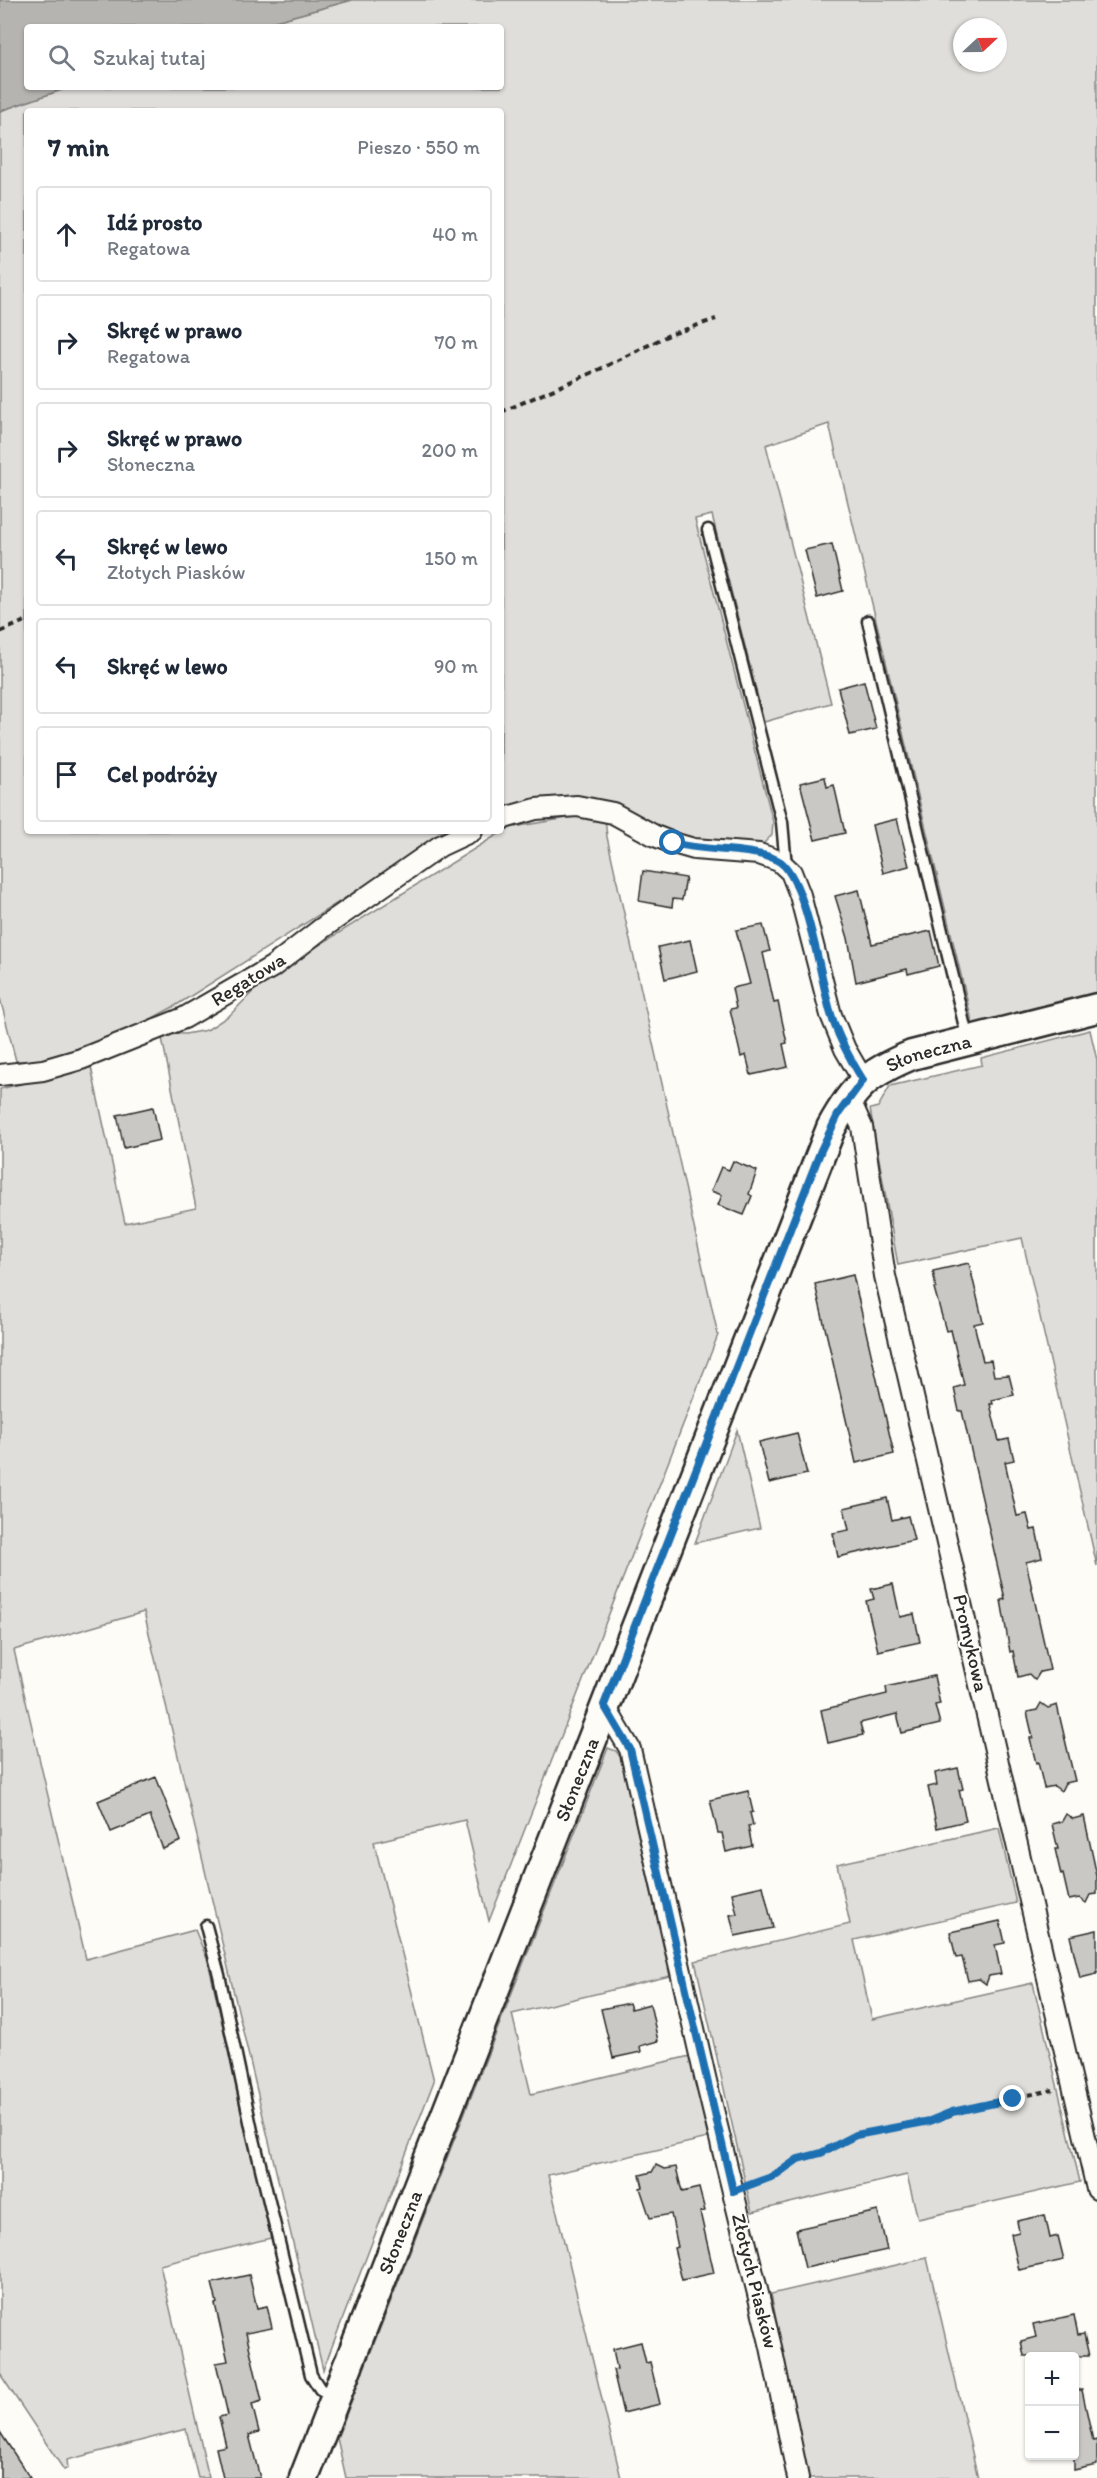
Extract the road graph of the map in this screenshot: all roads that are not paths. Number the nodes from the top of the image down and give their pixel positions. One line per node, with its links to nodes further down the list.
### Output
1 (708, 530): 5 (lane)
2 (868, 621): 7 (lane)
3 (504, 818): 5 (street)
4 (466, 834): 8 (street, Regatowa)
5 (786, 866): 9 (street)
6 (1097, 1008): 7 (street, Słoneczna)
7 (968, 1041): 9 (street, Słoneczna)
8 (0, 1075)
9 (856, 1089): 10 (street, Słoneczna); 12 (street, Promykowa)
10 (604, 1705): 13 (street, Słoneczna); 15 (street, Złotych Piasków)
11 (206, 1926): 13 (lane)
12 (1097, 2189)
13 (335, 2397): 14 (street, Słoneczna)
14 (304, 2478)
15 (798, 2478)

